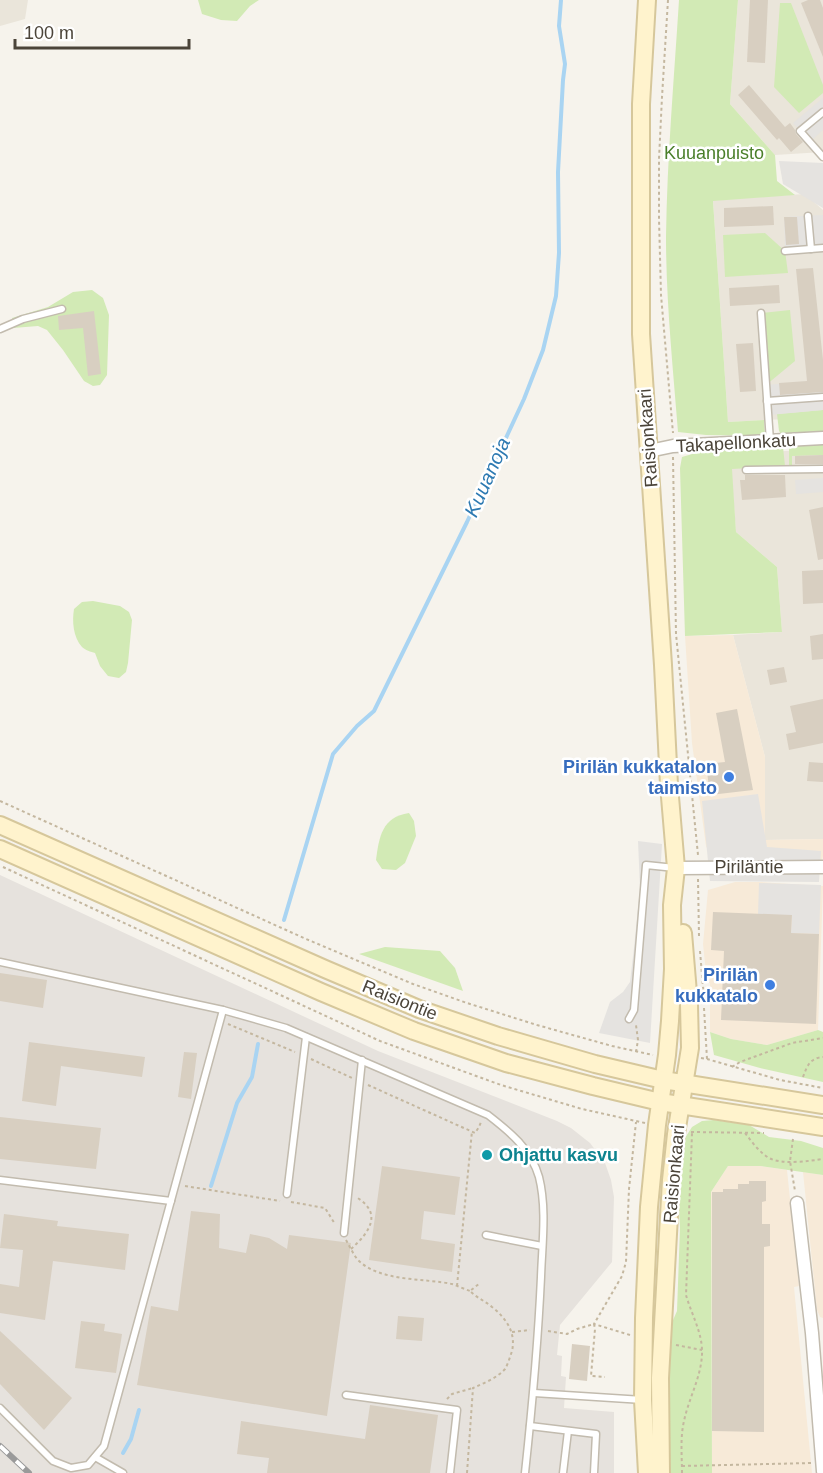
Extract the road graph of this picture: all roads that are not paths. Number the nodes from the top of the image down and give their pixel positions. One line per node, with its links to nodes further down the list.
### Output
1 (647, 0): 15 (main road, Raisionkaari)
2 (823, 112): 3 (lane)
3 (823, 157)
4 (808, 216): 6 (lane)
5 (823, 248): 6 (lane)
6 (811, 249): 7 (lane)
7 (785, 251)
8 (62, 309): 10 (lane)
9 (761, 312): 12 (lane)
10 (0, 329)
11 (823, 397): 12 (lane)
12 (767, 401): 14 (lane)
13 (823, 438): 14 (street, Takapellonkatu)
14 (770, 441): 15 (street, Takapellonkatu)
15 (649, 451): 21 (main road, Raisionkaari)
16 (823, 469): 17 (lane)
17 (746, 470)
18 (0, 825): 27 (main road, Raisiontie)
19 (0, 849): 29 (main road, Raisiontie)
20 (823, 867): 21 (street, Piriläntie)
21 (676, 872): 24 (lane); 27 (main road, Raisionkaari); 28 (main road, Raisionkaari)
22 (0, 962): 23 (lane)
23 (223, 1010): 25 (lane); 35 (lane)
24 (628, 1019)
25 (306, 1036): 26 (lane); 34 (lane)
26 (362, 1060): 37 (lane); 39 (lane)
27 (663, 1080): 28 (main road, Raisiontie); 29 (main road, Raisionkaari)
28 (684, 1083): 30 (main road, Raisionkaari); 31 (main road, Raisiontie)
29 (660, 1102): 30 (main road, Raisiontie); 43 (main road, Raisionkaari)
30 (681, 1105): 32 (main road, Raisiontie); 44 (main road, Raisionkaari)
31 (823, 1105)
32 (823, 1127)
33 (0, 1180): 35 (lane)
34 (287, 1194)
35 (171, 1201): 48 (lane)
36 (797, 1203): 40 (street)
37 (344, 1235)
38 (486, 1235): 39 (lane)
39 (542, 1246): 41 (lane)
40 (817, 1334): 49 (street)
41 (534, 1393): 43 (lane); 46 (lane)
42 (346, 1395): 51 (lane)
43 (643, 1400): 44 (lane); 55 (main road, Raisionkaari)
44 (661, 1401): 56 (main road, Raisionkaari)
45 (0, 1408): 48 (lane)
46 (530, 1426): 47 (lane); 52 (lane)
47 (567, 1431): 53 (lane); 54 (lane)
48 (95, 1456): 50 (lane)
49 (823, 1467)
50 (123, 1473)
51 (450, 1473)
52 (525, 1473)
53 (563, 1473)
54 (594, 1473)
55 (647, 1473)
56 (661, 1473)

